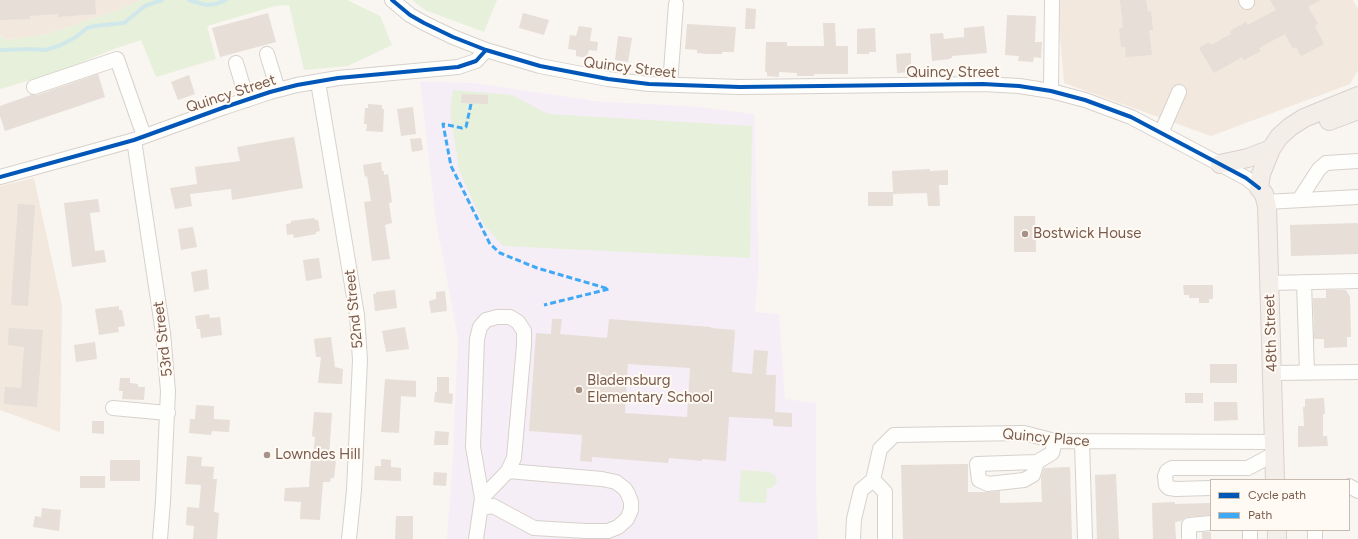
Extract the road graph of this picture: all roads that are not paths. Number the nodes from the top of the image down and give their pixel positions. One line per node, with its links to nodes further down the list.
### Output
1 (392, 0): 4 (street)
2 (1052, 0): 11 (street)
3 (676, 4): 8 (street)
4 (486, 50): 7 (street, Quincy Street); 8 (street, Quincy Street)
5 (267, 54): 10 (street)
6 (236, 63): 14 (street)
7 (318, 82): 10 (street, Quincy Street); 44 (street, 52nd Street)
8 (670, 85): 11 (street, Quincy Street)
9 (34, 87): 17 (street, 53rd Street)
10 (278, 90): 14 (street, Quincy Street)
11 (1051, 91): 16 (street, Quincy Street)
12 (1179, 92): 16 (street)
13 (1358, 96): 18 (main road)
14 (247, 100): 17 (street, Quincy Street)
15 (1358, 110): 22 (main road)
16 (1161, 133): 20 (street, Quincy Street)
17 (139, 138): 21 (street, Quincy Street); 32 (street, 53rd Street)
18 (1271, 149): 20 (main road); 22 (main road, 48th Street)
19 (1358, 162): 24 (street)
20 (1220, 164): 22 (street, Quincy Street)
21 (0, 177)
22 (1263, 194): 24 (street); 27 (main road, 48th Street)
23 (1358, 197): 24 (street)
24 (1299, 200)
25 (1358, 281): 26 (street)
26 (1304, 282): 27 (street); 30 (street)
27 (1269, 283): 29 (main road, 48th Street)
28 (1358, 372): 30 (street)
29 (1272, 373): 30 (street); 35 (main road, 48th Street)
30 (1307, 373)
31 (113, 408): 32 (street)
32 (168, 414): 43 (street, 53rd Street)
33 (1055, 441): 34 (street, Quincy Place); 36 (street); 39 (street, Quincy Place)
34 (1082, 442): 35 (street, Quincy Place); 48 (street)
35 (1274, 448): 38 (main road, 48th Street); 40 (street)
36 (1037, 462)
37 (508, 470): 41 (street); 41 (street); 41 (street)
38 (1275, 479)
39 (873, 480): 46 (street, Quincy Place); 47 (street)
40 (1210, 488)
41 (482, 503): 45 (street)
42 (1210, 523): 49 (street)
43 (160, 539)
44 (349, 539)
45 (476, 539)
46 (853, 539)
47 (885, 539)
48 (1085, 539)
49 (1189, 539)

